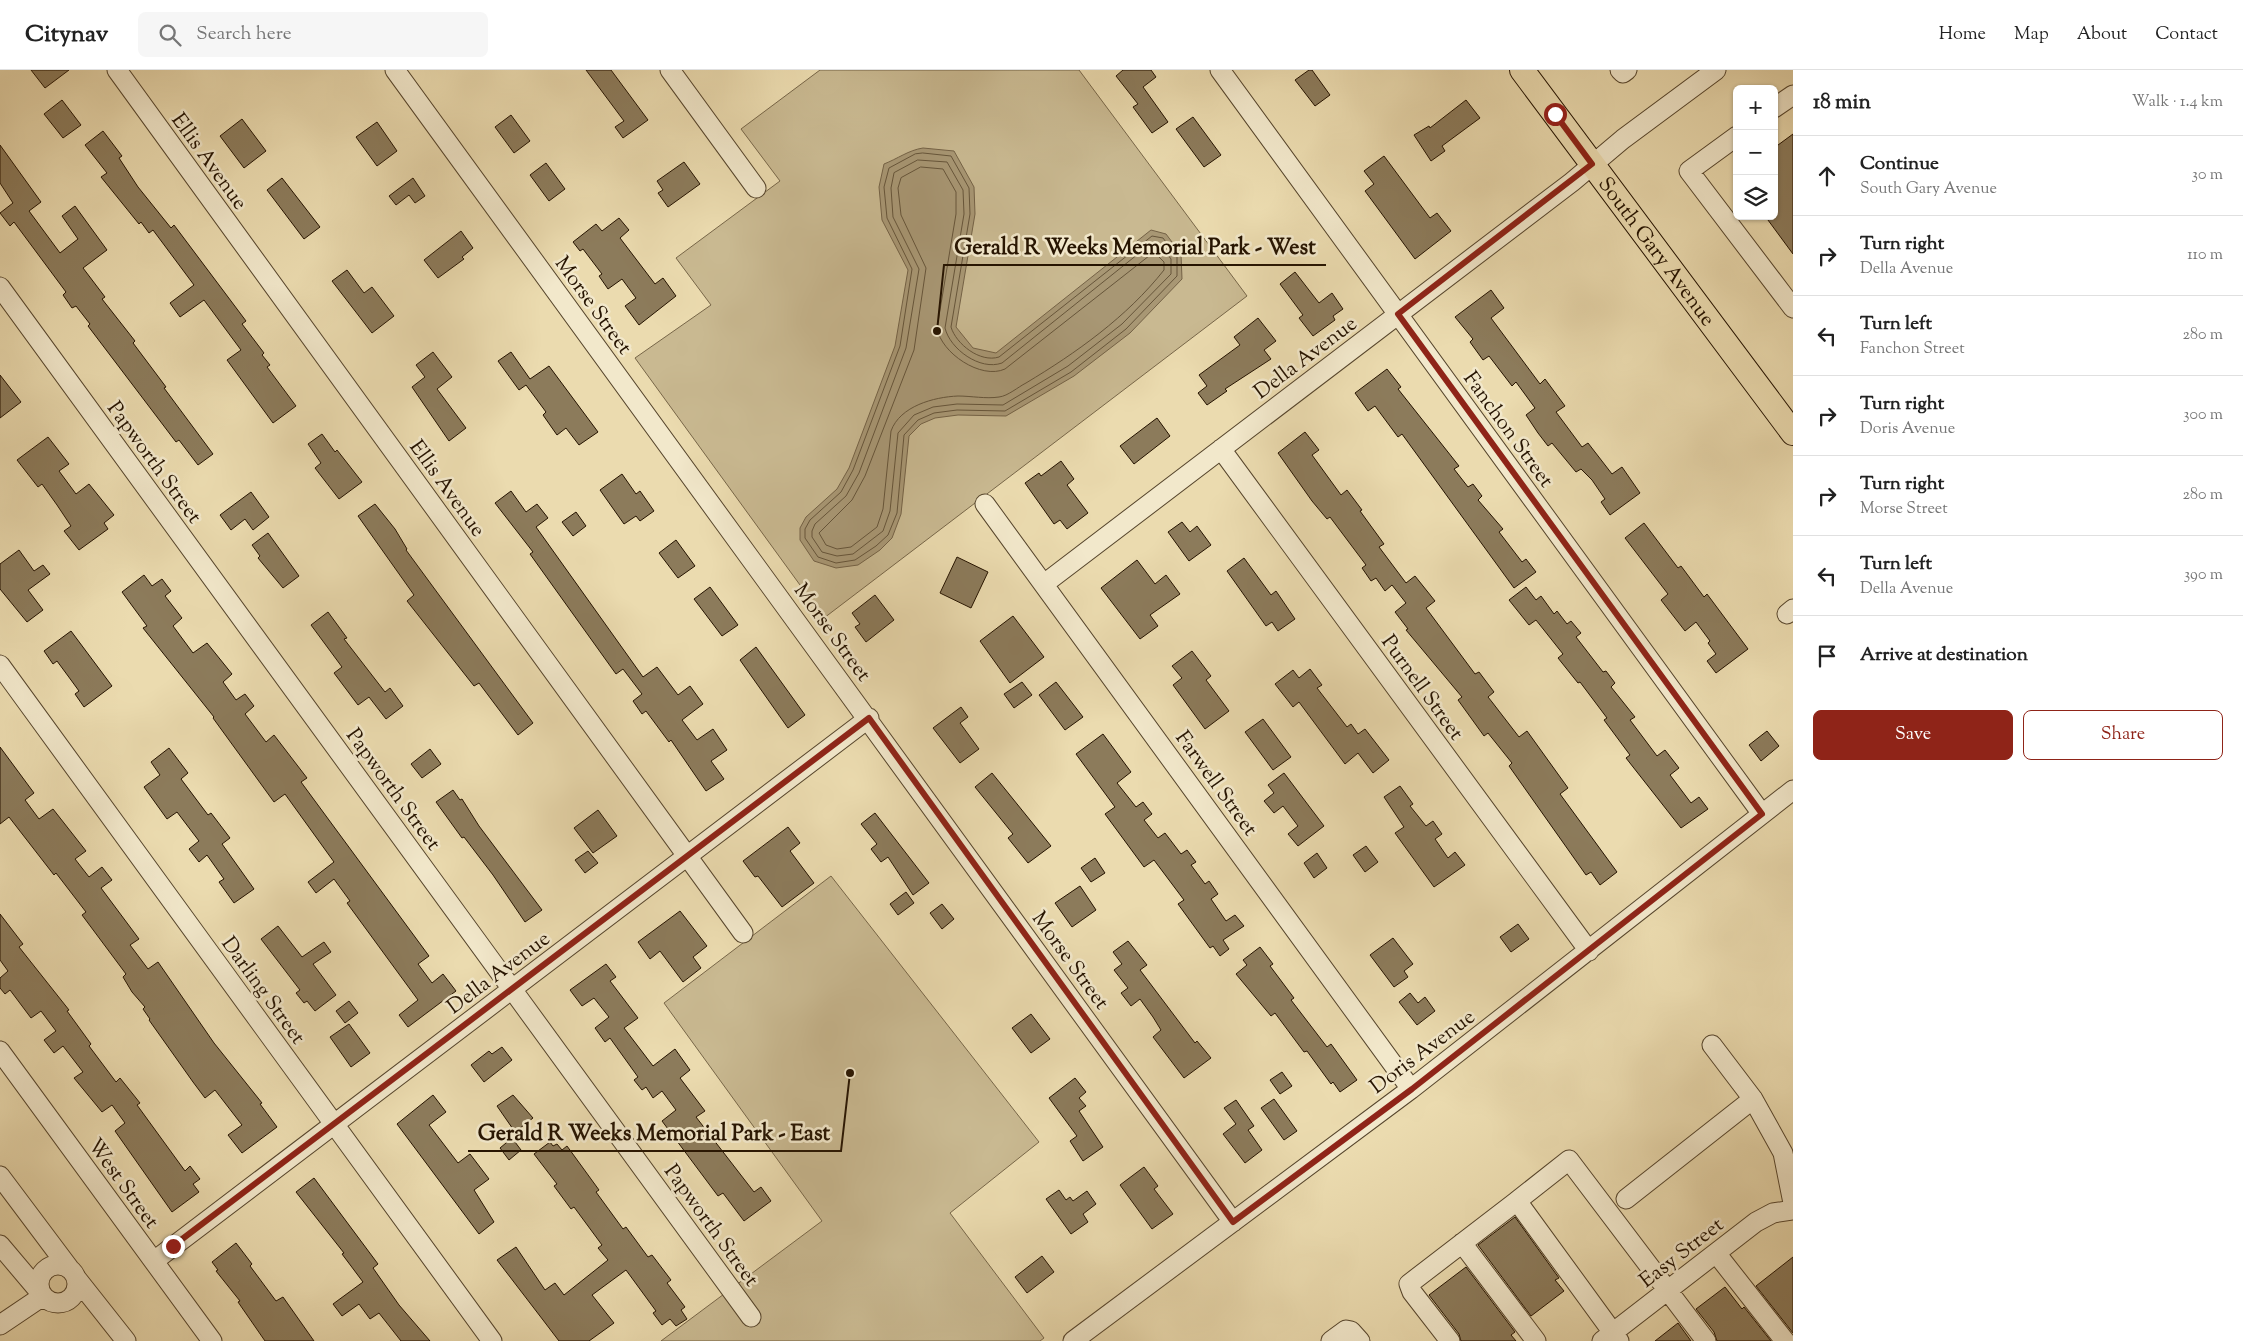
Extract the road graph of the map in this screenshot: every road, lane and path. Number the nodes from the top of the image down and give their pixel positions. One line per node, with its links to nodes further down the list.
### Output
1 (117, 70): 25 (street, Ellis Avenue)
2 (396, 70): 22 (street, Morse Street)
3 (670, 70): 13 (street)
4 (1220, 70): 16 (street, Fanchon Street)
5 (1522, 70): 12 (main road, South Gary Avenue)
6 (1620, 70): 7 (street)
7 (1627, 70)
8 (1716, 70): 12 (street, Della Avenue)
9 (1793, 95): 10 (street)
10 (1778, 105)
11 (1733, 139): 15 (street)
12 (1592, 164): 16 (street, Della Avenue); 17 (main road, South Gary Avenue)
13 (756, 188)
14 (0, 287): 28 (street, Papworth Street)
15 (1793, 308)
16 (1398, 314): 18 (street, Della Avenue); 24 (street, Fanchon Street)
17 (1793, 434)
18 (1221, 449): 20 (street, Della Avenue); 27 (street, Purnell Street)
19 (985, 504): 20 (street, Farwell Street)
20 (1044, 584): 31 (street, Farwell Street)
21 (0, 665): 33 (street, Darling Street)
22 (869, 718): 25 (street, Della Avenue); 39 (street, Morse Street)
23 (1793, 790): 24 (street, Doris Avenue)
24 (1762, 814): 27 (street, Doris Avenue)
25 (688, 857): 26 (street, Ellis Avenue); 28 (street, Della Avenue)
26 (743, 933)
27 (1589, 951): 31 (street, Doris Avenue)
28 (512, 990): 33 (street, Della Avenue); 47 (street, Papworth Street)
29 (1712, 1045): 32 (street)
30 (0, 1051): 43 (street, West Street)
31 (1412, 1089): 39 (street, Doris Avenue)
32 (1753, 1099): 35 (street); 37 (street)
33 (333, 1123): 43 (street, Della Avenue); 53 (street, Darling Street)
34 (0, 1176): 44 (street)
35 (1626, 1199)
36 (1517, 1201): 40 (street); 45 (street); 49 (street)
37 (1793, 1204)
38 (1793, 1210): 42 (street, Easy Street)
39 (1233, 1222): 50 (street, Doris Avenue)
40 (1462, 1243): 56 (street); 57 (street)
41 (0, 1245): 46 (street)
42 (1716, 1253): 45 (street, Easy Street); 59 (street)
43 (154, 1261): 52 (street, West Street)
44 (73, 1274): 46 (street); 46 (street); 51 (street)
45 (1668, 1290): 49 (street, Easy Street); 58 (street)
46 (42, 1296): 48 (street)
47 (751, 1317)
48 (0, 1325)
49 (1611, 1338)
50 (1076, 1340)
51 (126, 1341)
52 (212, 1341)
53 (492, 1341)
54 (1331, 1341): 55 (street)
55 (1360, 1341)
56 (1450, 1341)
57 (1536, 1341)
58 (1706, 1341)
59 (1785, 1341)

